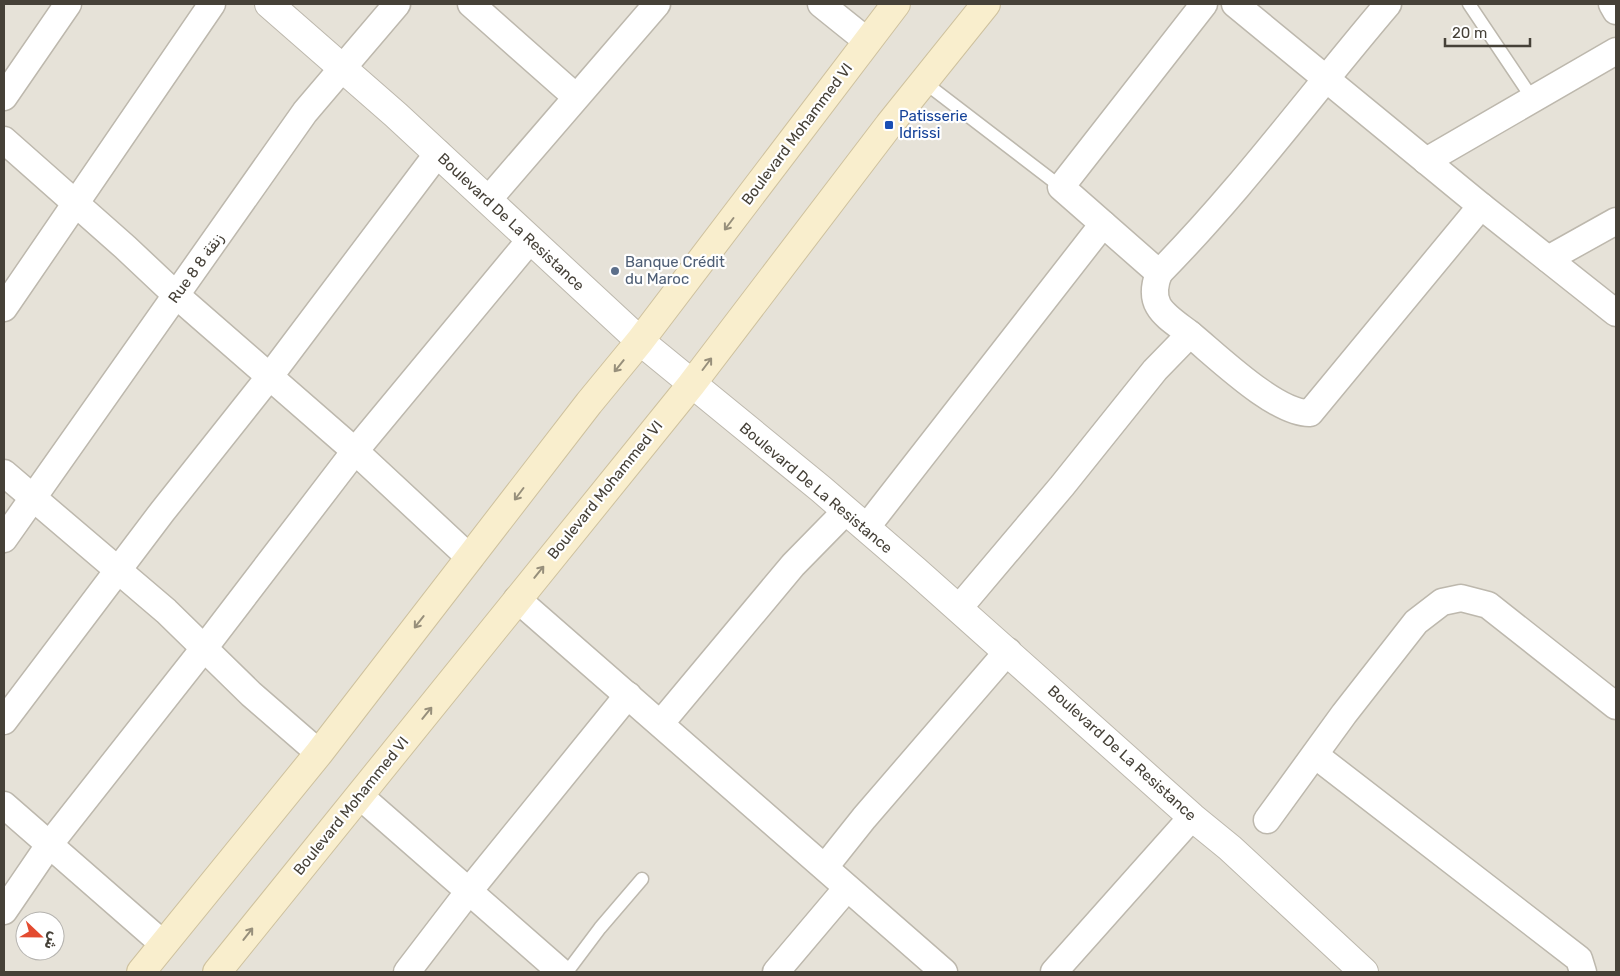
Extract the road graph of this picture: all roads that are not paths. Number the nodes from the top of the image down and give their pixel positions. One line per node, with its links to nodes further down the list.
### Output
1 (68, 4): 21 (street)
2 (212, 4): 29 (street)
3 (269, 4): 18 (street, Boulevard De La Resistance)
4 (397, 4): 18 (street, Rue 8 8 زنقة)
5 (472, 4): 22 (street)
6 (821, 4): 16 (street)
7 (896, 4): 16 (main road, Boulevard Mohammed VI)
8 (986, 4): 20 (main road, Boulevard Mohammed VI)
9 (1204, 4): 27 (street)
10 (1235, 4): 19 (street)
11 (1388, 4): 19 (street)
12 (1469, 4): 23 (lane)
13 (1612, 4): 15 (street)
14 (650, 6): 22 (street)
15 (1616, 10)
16 (867, 41): 40 (main road, Boulevard Mohammed VI, one-way to 40)
17 (1616, 51): 23 (street)
18 (340, 68): 25 (street, Boulevard De La Resistance); 36 (street, Rue 8 8 زنقة)
19 (1325, 78): 26 (street); 35 (street)
20 (924, 82): 27 (lane); 42 (main road, Boulevard Mohammed VI, one-way to 20)
21 (4, 97)
22 (576, 97): 28 (street)
23 (1532, 98): 26 (street)
24 (4, 140): 29 (street)
25 (438, 153): 28 (street, Boulevard De La Resistance); 41 (street)
26 (1426, 162): 30 (street)
27 (1060, 187): 32 (street)
28 (488, 200): 33 (street, Boulevard De La Resistance)
29 (75, 204): 36 (street); 37 (street)
30 (1481, 206): 34 (street); 39 (street)
31 (1616, 221): 34 (street)
32 (1103, 224): 35 (street); 46 (street)
33 (530, 240): 40 (street, Boulevard De La Resistance); 43 (street)
34 (1548, 260): 38 (street)
35 (1159, 272): 39 (street)
36 (176, 295): 41 (street); 45 (street, Rue 8 8 زنقة)
37 (4, 308)
38 (1616, 313)
39 (1190, 334): 51 (street)
40 (640, 341): 42 (street, Boulevard De La Resistance); 48 (main road, Boulevard Mohammed VI, one-way to 48)
41 (270, 376): 43 (street); 49 (street)
42 (691, 385): 46 (street, Boulevard De La Resistance); 50 (main road, Boulevard Mohammed VI, one-way to 42)
43 (355, 451): 48 (street); 52 (street)
44 (4, 473): 45 (street)
45 (32, 499): 47 (street, Rue 8 8 زنقة); 49 (street)
46 (856, 519): 51 (street, Boulevard De La Resistance); 57 (street)
47 (4, 539)
48 (470, 558): 58 (main road, Boulevard Mohammed VI, one-way to 58)
49 (118, 570): 52 (street); 56 (street)
50 (517, 599): 54 (street); 60 (main road, Boulevard Mohammed VI, one-way to 50)
51 (959, 608): 53 (street, Boulevard De La Resistance)
52 (205, 648): 58 (street); 64 (street)
53 (1008, 651): 62 (street, Boulevard De La Resistance); 65 (street)
54 (628, 695): 57 (street); 68 (street)
55 (1616, 706): 59 (street)
56 (4, 721)
57 (661, 724): 65 (street)
58 (318, 753): 70 (main road, Boulevard Mohammed VI)
59 (1315, 755): 63 (street); 80 (street)
60 (360, 796): 68 (street); 72 (main road, Boulevard Mohammed VI, one-way to 60)
61 (4, 804): 64 (street)
62 (1192, 817): 78 (street); 79 (street, Boulevard De La Resistance)
63 (1267, 820)
64 (49, 845): 69 (street); 70 (street)
65 (825, 867): 67 (street)
66 (642, 879): 75 (lane)
67 (848, 888): 76 (street); 77 (street)
68 (469, 890): 73 (street); 74 (street)
69 (4, 911)
70 (162, 943): 71 (main road, Boulevard Mohammed VI)
71 (141, 972)
72 (217, 972)
73 (407, 972)
74 (561, 972)
75 (567, 972)
76 (776, 972)
77 (944, 972)
78 (1054, 972)
79 (1364, 972)
80 (1583, 972)

